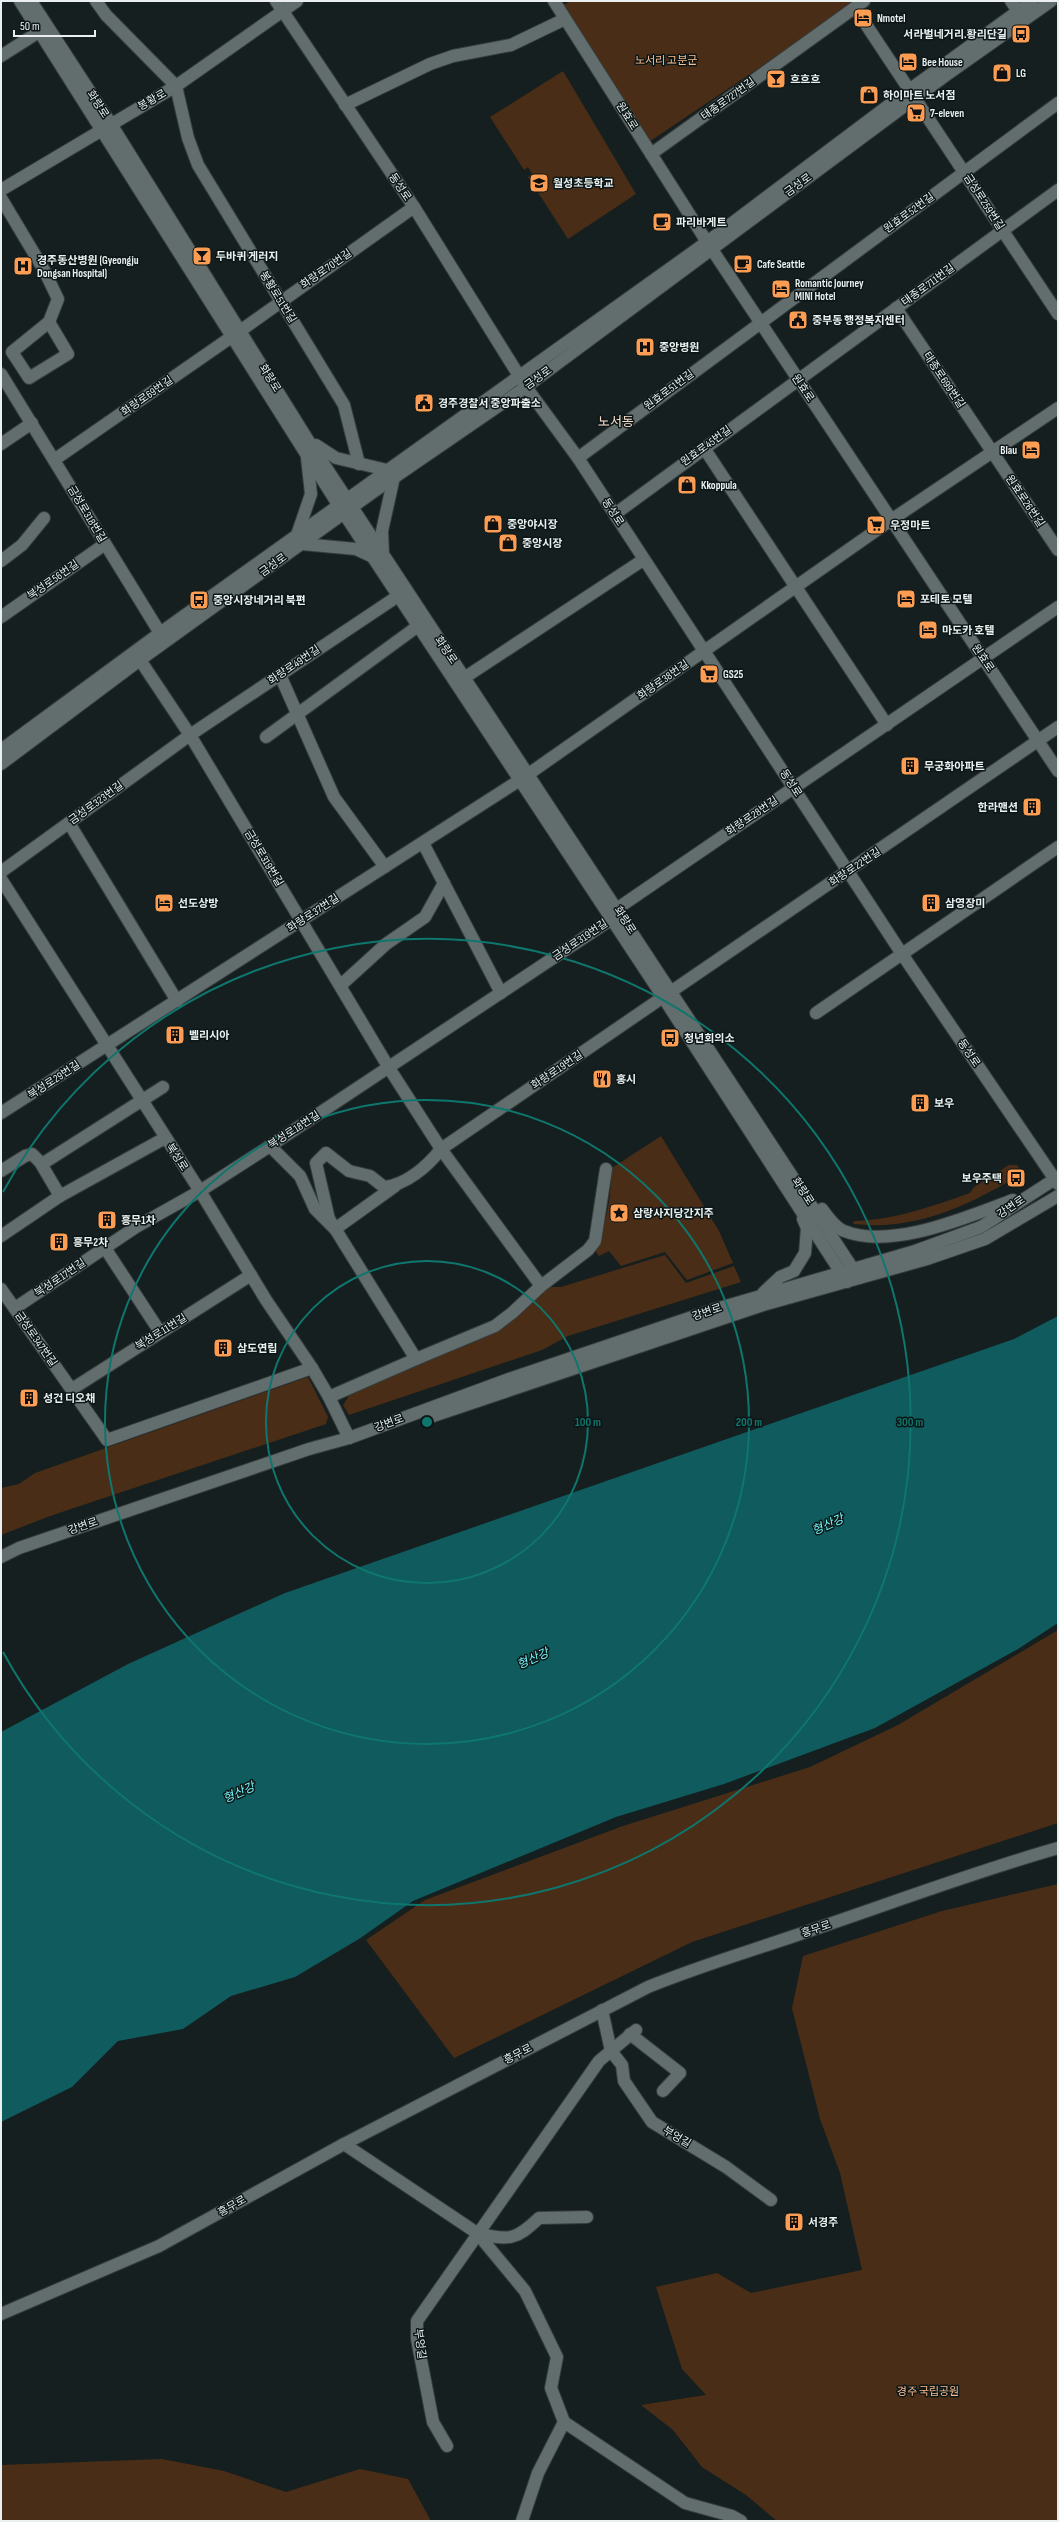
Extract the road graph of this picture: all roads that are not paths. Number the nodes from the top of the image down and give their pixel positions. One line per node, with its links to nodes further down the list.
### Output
1 (20, 1): 13 (street, 화랑로)
2 (31, 1): 13 (street, 화랑로)
3 (96, 1): 15 (street)
4 (296, 1): 10 (street, 봉황로)
5 (554, 1): 12 (street, 원효로)
6 (1011, 1): 11 (street)
7 (1032, 1): 11 (street, 금성로)
8 (1051, 1): 16 (street, 금성로)
9 (860, 4): 16 (street); 20 (street, 태종로727번길)
10 (279, 6): 15 (street, 봉황로); 18 (street, 동성로)
11 (1018, 11): 16 (street, 금성로)
12 (565, 19): 18 (street); 20 (street, 원효로)
13 (43, 29): 14 (street); 19 (street, 화랑로)
14 (1, 56)
15 (176, 86): 19 (street, 봉황로); 28 (street, 봉황로51번길)
16 (912, 94): 21 (street, 금성로259번길); 27 (street, 금성로)
17 (1058, 104): 21 (street, 원효로52번길)
18 (345, 106): 25 (street, 동성로)
19 (107, 126): 22 (street, 봉황로); 33 (street, 화랑로)
20 (650, 154): 27 (street, 원효로)
21 (965, 172): 26 (street, 금성로259번길); 32 (street, 원효로52번길)
22 (1, 190)
23 (1058, 190): 26 (street, 태종로711번길)
24 (1, 198): 31 (street)
25 (414, 208): 28 (street, 화랑로70번길); 35 (street, 동성로)
26 (1003, 230): 29 (street, 태종로711번길); 30 (street, 금성로259번길)
27 (709, 245): 32 (street, 원효로); 35 (street, 금성로); 37 (street, 금성로)
28 (280, 301): 33 (street, 화랑로70번길); 46 (street, 봉황로51번길)
29 (896, 308): 36 (street, 태종로711번길); 43 (street, 태종로699번길)
30 (1058, 314)
31 (49, 322): 31 (street)
32 (760, 322): 36 (street, 원효로); 44 (street, 원효로51번길)
33 (236, 334): 40 (street, 화랑로); 45 (street, 화랑로69번길)
34 (1, 374): 39 (street, 금성로318번길)
35 (519, 375): 37 (street, 동성로); 47 (street, 금성로)
36 (798, 379): 42 (street, 원효로45번길); 51 (street, 원효로)
37 (526, 387): 44 (street, 동성로); 47 (street, 금성로)
38 (1058, 408): 43 (street)
39 (32, 423): 41 (street); 45 (street, 금성로318번길)
40 (305, 442): 46 (street); 48 (street, 화랑로); 52 (street)
41 (1, 444)
42 (704, 448): 49 (street, 원효로45번길); 58 (street)
43 (992, 452): 51 (street); 54 (street, 원효로26번길)
44 (578, 458): 49 (street, 동성로)
45 (54, 460): 53 (street, 금성로318번길)
46 (359, 464): 47 (street)
47 (390, 474): 48 (street, 금성로); 55 (street)
48 (346, 507): 52 (street, 금성로); 55 (street, 화랑로)
49 (614, 514): 56 (street, 동성로)
50 (44, 518): 57 (street)
51 (891, 520): 58 (street, 화랑로38번길); 66 (street, 원효로)
52 (300, 540): 55 (street); 63 (street, 금성로); 65 (street, 금성로)
53 (106, 544): 61 (street, 북성로56번길); 63 (street, 금성로318번길)
54 (1058, 550)
55 (378, 556): 59 (street, 화랑로); 68 (street, 화랑로)
56 (643, 560): 64 (street, 동성로); 68 (street)
57 (1, 561)
58 (796, 588): 64 (street, 화랑로38번길); 70 (street)
59 (398, 596): 62 (street, 화랑로); 67 (street, 화랑로49번길)
60 (1058, 607): 66 (street)
61 (1, 617)
62 (418, 626): 69 (street); 78 (street, 화랑로)
63 (160, 633): 65 (street, 금성로)
64 (704, 652): 78 (street, 화랑로38번길); 79 (street, 동성로)
65 (141, 655): 72 (street, 금성로319번길); 75 (street, 금성로); 76 (street, 금성로)
66 (982, 657): 70 (street, 화랑로28번길); 74 (street, 원효로)
67 (280, 675): 69 (street); 72 (street, 화랑로49번길)
68 (464, 678): 78 (street, 화랑로)
69 (297, 714): 73 (street); 83 (street)
70 (887, 725): 79 (street, 화랑로28번길)
71 (1058, 727): 74 (street, 화랑로22번길)
72 (190, 735): 80 (street, 금성로323번길); 90 (street, 금성로319번길)
73 (266, 737)
74 (1038, 741): 77 (street, 원효로); 85 (street, 화랑로22번길)
75 (1, 750)
76 (1, 764)
77 (1058, 772)
78 (524, 777): 81 (street, 화랑로37번길); 88 (street, 화랑로); 89 (street, 화랑로)
79 (793, 787): 85 (street, 동성로); 88 (street, 화랑로28번길)
80 (69, 823): 84 (street, 금성로323번길); 95 (street)
81 (423, 843): 83 (street, 화랑로37번길); 87 (street)
82 (1058, 847): 91 (street)
83 (385, 867): 90 (street, 화랑로37번길)
84 (1, 872)
85 (848, 872): 91 (street, 동성로); 94 (street, 화랑로22번길)
86 (1, 879): 97 (street, 북성로)
87 (444, 883): 92 (street); 93 (street)
88 (618, 908): 94 (street, 화랑로)
89 (612, 919): 93 (street, 금성로319번길); 94 (street, 화랑로)
90 (302, 921): 92 (street, 금성로319번길); 95 (street, 화랑로37번길)
91 (902, 954): 96 (street); 109 (street, 동성로)
92 (341, 985): 98 (street, 금성로319번길)
93 (501, 992): 98 (street, 금성로319번길)
94 (668, 994): 104 (street, 화랑로19번길); 108 (street, 화랑로); 115 (street, 화랑로)
95 (177, 1001): 97 (street, 화랑로37번길)
96 (816, 1012)
97 (106, 1046): 100 (street, 북성로); 101 (street, 북성로29번길)
98 (389, 1068): 103 (street, 북성로18번길); 104 (street, 금성로319번길)
99 (163, 1087): 100 (street)
100 (141, 1101): 102 (street, 북성로); 105 (street)
101 (1, 1114)
102 (165, 1138): 111 (street, 북성로); 113 (street)
103 (270, 1146): 111 (street, 북성로18번길); 116 (street)
104 (442, 1149): 110 (street, 화랑로19번길); 122 (street, 금성로319번길)
105 (42, 1164): 107 (street); 113 (street)
106 (606, 1169): 122 (street)
107 (1, 1171)
108 (796, 1179): 112 (street); 119 (street, 화랑로)
109 (1057, 1180): 112 (street, 강변로)
110 (395, 1186): 116 (street, 화랑로19번길); 116 (street)
111 (200, 1191): 118 (street, 북성로17번길); 120 (street, 북성로)
112 (1032, 1193): 119 (street, 강변로)
113 (60, 1196): 117 (street)
114 (1058, 1196): 119 (street, 강변로)
115 (793, 1197): 121 (street, 화랑로); 124 (street)
116 (335, 1229): 127 (street)
117 (1, 1236)
118 (105, 1248): 125 (street, 북성로17번길); 126 (street)
119 (856, 1273): 121 (street, 강변로)
120 (251, 1275): 126 (street, 북성로11번길); 128 (street, 북성로)
121 (844, 1277): 124 (street, 강변로); 131 (street, 강변로)
122 (541, 1286): 127 (street)
123 (1, 1289): 125 (street, 금성로347번길)
124 (762, 1294): 131 (street, 강변로)
125 (15, 1308): 129 (street, 금성로347번길)
126 (160, 1332): 129 (street, 북성로11번길)
127 (416, 1359): 130 (street)
128 (312, 1368): 129 (street, 금성로347번길); 130 (street, 북성로)
129 (72, 1389)
130 (329, 1396): 131 (street, 북성로)
131 (348, 1438): 132 (street, 강변로)
132 (1, 1557)
133 (1058, 1848): 134 (street, 흥무로)
134 (602, 2010): 135 (street); 137 (street, 흥무로)
135 (611, 2051): 136 (street, 부엉길); 138 (street, 부엉길); 140 (street, 부엉길)
136 (663, 2091)
137 (344, 2144): 140 (street); 141 (street, 흥무로)
138 (771, 2200)
139 (587, 2217): 140 (street)
140 (477, 2232): 142 (street); 143 (street, 부엉길)
141 (1, 2314)
142 (564, 2422): 144 (street); 145 (street)
143 (446, 2446)
144 (522, 2521)
145 (740, 2521)

